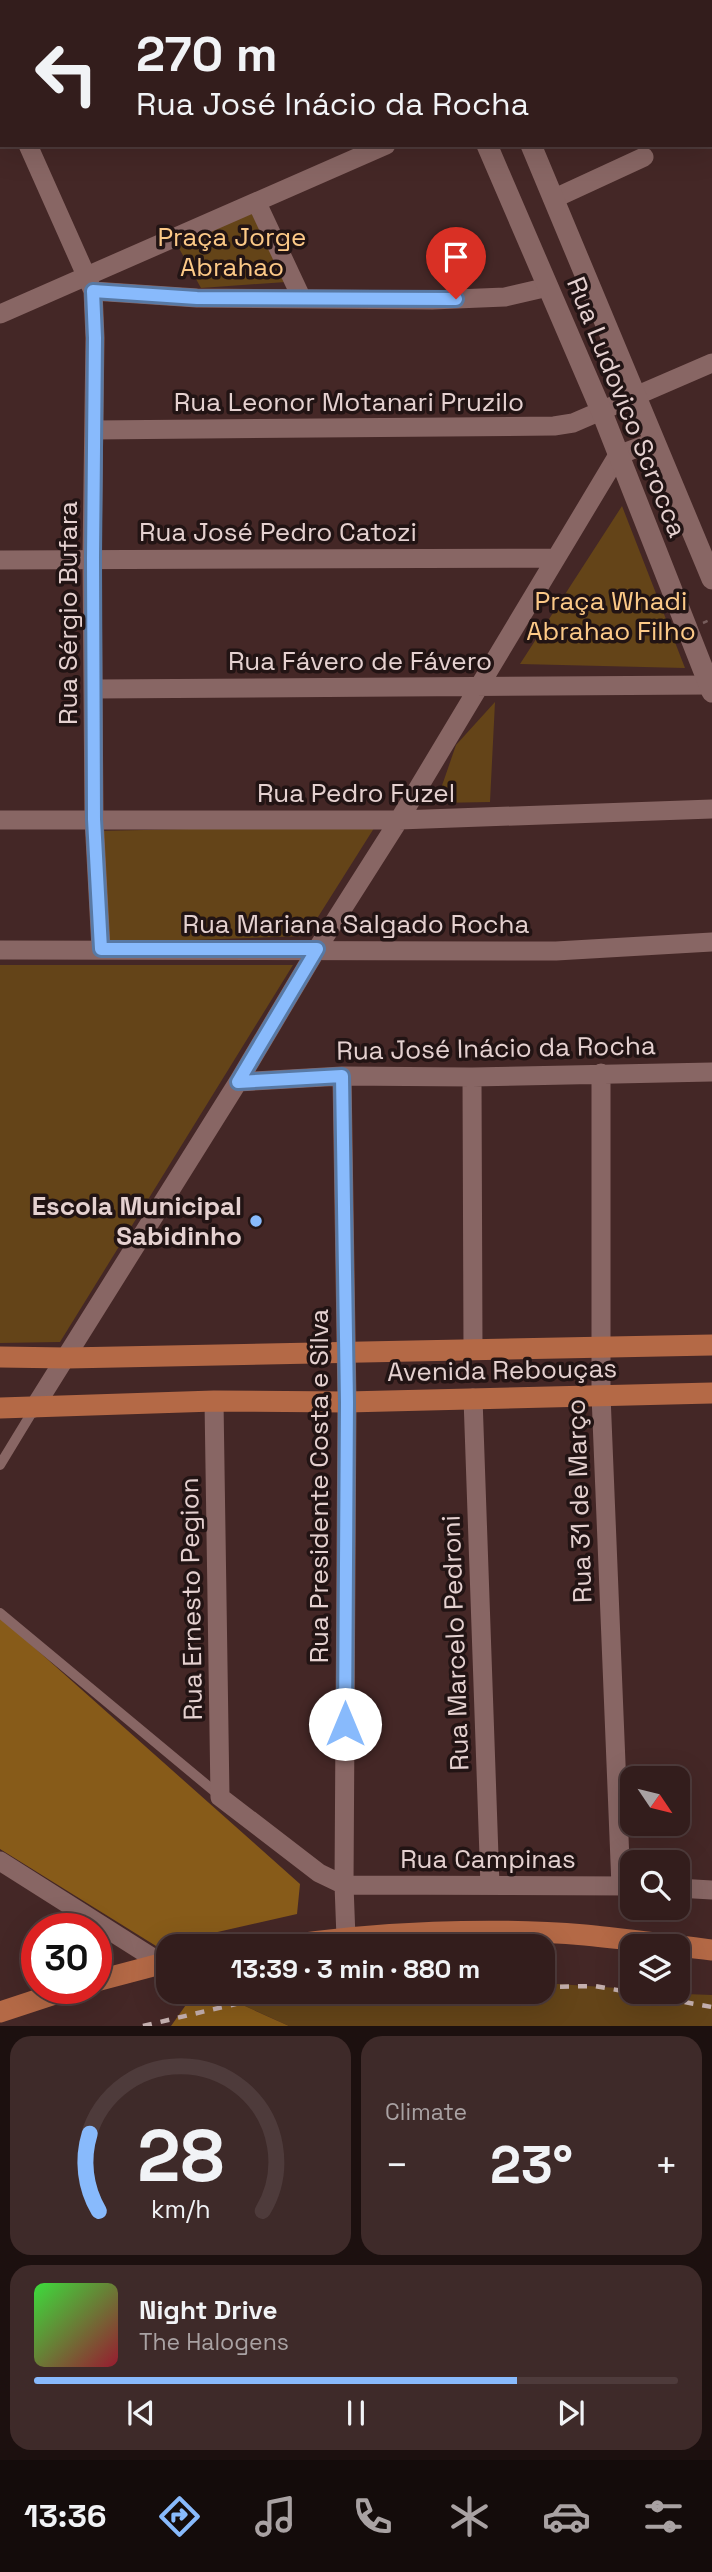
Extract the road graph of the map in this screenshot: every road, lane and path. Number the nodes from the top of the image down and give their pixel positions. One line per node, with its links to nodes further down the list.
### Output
1 (29, 147): 8 (street)
2 (382, 147): 7 (street)
3 (488, 147): 9 (street, Rua Ludovico Scrocca)
4 (532, 147): 6 (street, Rua Ludovico Scrocca)
5 (644, 157): 6 (street)
6 (553, 199): 13 (street, Rua Ludovico Scrocca)
7 (257, 203): 8 (street); 10 (street)
8 (90, 284): 10 (street); 11 (street); 15 (street, Rua Sérgio Bufara)
9 (548, 287): 10 (street); 14 (street, Rua Ludovico Scrocca)
10 (302, 299)
11 (0, 314)
12 (712, 363): 13 (street, Rua Leonor Motanari Pruzilo)
13 (634, 396): 14 (street, Rua Leonor Motanari Pruzilo); 16 (street, Rua Ludovico Scrocca)
14 (601, 410): 15 (street, Rua Leonor Motanari Pruzilo); 17 (street, Rua Ludovico Scrocca)
15 (94, 430): 19 (street, Rua Sérgio Bufara)
16 (653, 442): 17 (street); 18 (street, Rua Ludovico Scrocca)
17 (618, 455): 20 (street); 25 (street, Rua Ludovico Scrocca)
18 (706, 548): 22 (street, Rua Ludovico Scrocca)
19 (93, 558): 20 (street, Rua José Pedro Catozi); 21 (street, Rua José Pedro Catozi); 24 (street, Rua Sérgio Bufara)
20 (555, 558): 23 (street)
21 (0, 560)
22 (712, 579)
23 (478, 687): 24 (street, Rua Fávero de Fávero); 25 (street, Rua Fávero de Fávero); 29 (street)
24 (95, 689): 27 (street, Rua Sérgio Bufara)
25 (711, 689)
26 (712, 809): 29 (street, Rua Pedro Fuzel)
27 (94, 819): 28 (street, Rua Pedro Fuzel); 29 (street, Rua Pedro Fuzel); 31 (street, Rua Sérgio Bufara)
28 (0, 820)
29 (399, 820): 32 (street)
30 (712, 942): 32 (street, Rua Mariana Salgado Rocha)
31 (101, 949): 32 (street, Rua Mariana Salgado Rocha); 33 (street, Rua Mariana Salgado Rocha)
32 (317, 949): 38 (street)
33 (0, 950)
34 (712, 1072): 35 (street, Rua José Inácio da Rocha)
35 (601, 1073): 37 (street, Rua José Inácio da Rocha); 40 (street, Rua 31 de Março)
36 (342, 1076): 37 (street, Rua José Inácio da Rocha); 38 (street, Rua José Inácio da Rocha); 42 (street, Rua Presidente Costa e Silva)
37 (472, 1077): 41 (street)
38 (238, 1082): 44 (street)
39 (712, 1345): 40 (main road, Avenida Rebouças)
40 (600, 1347): 41 (main road, Avenida Rebouças); 46 (street, Rua 31 de Março)
41 (473, 1349): 42 (main road, Avenida Rebouças)
42 (345, 1353): 44 (main road, Avenida Rebouças); 49 (street, Rua Presidente Costa e Silva)
43 (0, 1357): 44 (main road, Avenida Rebouças)
44 (66, 1358): 51 (street)
45 (712, 1393): 46 (main road, Avenida Rebouças)
46 (601, 1395): 47 (main road, Avenida Rebouças); 55 (street, Rua 31 de Março)
47 (473, 1398): 49 (main road, Avenida Rebouças); 58 (street, Rua Marcelo Pedroni)
48 (214, 1401): 49 (main road, Avenida Rebouças); 51 (main road, Avenida Rebouças); 54 (street, Rua Ernesto Pegion)
49 (347, 1402): 57 (street, Rua Presidente Costa e Silva)
50 (0, 1408): 51 (main road, Avenida Rebouças)
51 (34, 1408): 52 (lane)
52 (0, 1465)
53 (0, 1613): 54 (lane)
54 (220, 1797): 57 (street)
55 (625, 1850)
56 (0, 1861): 62 (street)
57 (344, 1885): 58 (street, Rua Campinas); 64 (street, Rua Presidente Costa e Silva)
58 (490, 1885): 59 (street, Rua Campinas)
59 (620, 1886)
60 (690, 1889): 61 (street)
61 (712, 1890)
62 (59, 1899): 63 (street); 67 (street)
63 (69, 1913)
64 (346, 1934)
65 (425, 1934): 66 (main road)
66 (712, 1950)
67 (156, 1958)
68 (156, 1965): 69 (main road)
69 (112, 1977)
70 (24, 2004): 71 (main road)
71 (0, 2012)

